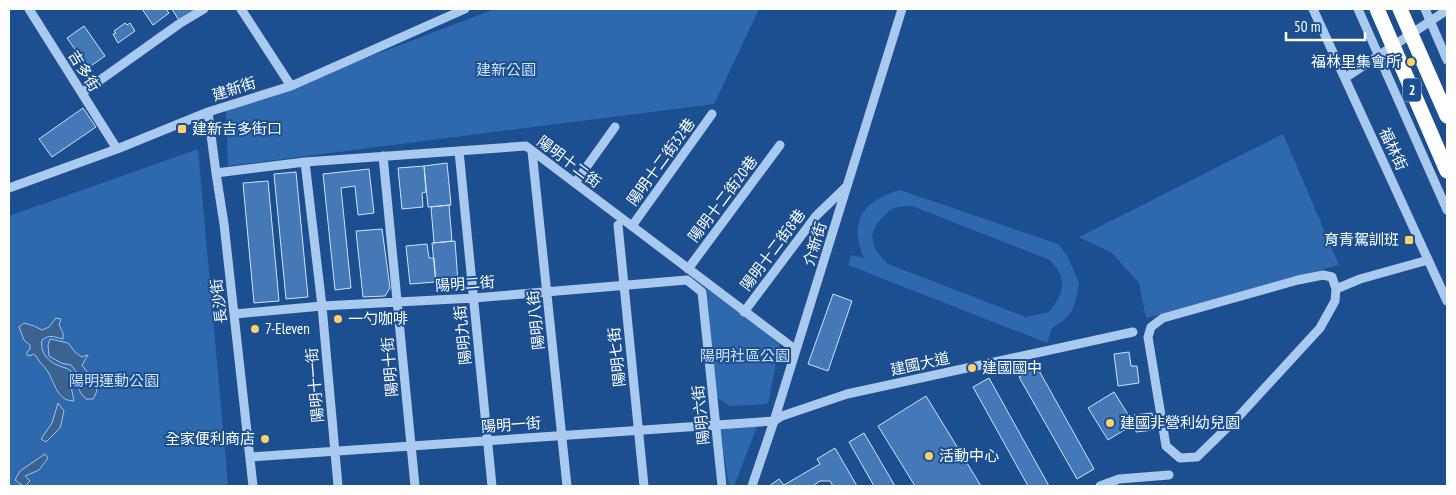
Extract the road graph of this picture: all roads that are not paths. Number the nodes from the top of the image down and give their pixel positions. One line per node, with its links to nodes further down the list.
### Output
1 (29, 9): 17 (street, 吉多街)
2 (204, 9): 17 (street)
3 (241, 9): 16 (street)
4 (465, 9): 16 (street, 建新街)
5 (902, 9): 31 (street, 介新街)
6 (1313, 9): 15 (street, 福林街)
7 (1358, 9): 13 (street)
8 (1377, 9): 28 (highway, 2)
9 (1400, 9): 20 (highway, 2)
10 (1425, 9): 12 (street)
11 (1447, 10): 12 (street)
12 (1430, 22): 13 (street); 14 (street)
13 (1378, 56): 15 (street); 33 (street)
14 (1447, 60)
15 (1345, 78): 36 (street, 福林街)
16 (291, 86): 18 (street, 建新街)
17 (82, 93): 23 (street, 吉多街)
18 (208, 112): 23 (street, 建新街); 29 (street, 長沙街)
19 (712, 114): 35 (street, 陽明十二街32巷)
20 (1447, 116)
21 (615, 127): 30 (street)
22 (780, 145): 37 (street, 陽明十二街20巷)
23 (117, 149): 32 (street, 建新街)
24 (459, 151): 25 (street, 陽明十二街); 26 (street, 陽明十二街); 42 (street, 陽明九街)
25 (532, 151): 30 (street, 陽明十二街); 41 (street, 陽明八街)
26 (383, 156): 27 (street, 陽明十二街); 44 (street, 陽明十街)
27 (305, 162): 29 (street, 陽明十二街); 45 (street, 陽明十一街)
28 (1447, 171)
29 (216, 173): 47 (street, 長沙街)
30 (575, 183): 35 (street, 陽明十二街)
31 (847, 186): 46 (street, 陽明十二街8巷); 49 (street, 介新街)
32 (9, 188)
33 (1447, 210)
34 (618, 226): 38 (street, 陽明七街)
35 (632, 226): 37 (street, 陽明十二街)
36 (1428, 260): 40 (street); 43 (street, 福林街)
37 (688, 270): 46 (street, 陽明十二街)
38 (624, 285): 39 (street, 陽明二街); 41 (street, 陽明二街); 52 (street, 陽明七街)
39 (694, 286): 51 (street, 陽明六街)
40 (1336, 289): 40 (street)
41 (546, 292): 42 (street, 陽明二街); 53 (street, 陽明八街)
42 (474, 298): 44 (street, 陽明二街); 54 (street, 陽明九街)
43 (1447, 301)
44 (397, 302): 45 (street, 陽明二街); 55 (street, 陽明十街)
45 (322, 306): 47 (street, 陽明二街); 56 (street, 陽明十一街)
46 (744, 312): 49 (street, 陽明十二街)
47 (235, 314): 57 (street, 長沙街)
48 (1133, 332): 50 (street, 建國大道)
49 (796, 350): 50 (street, 介新街)
50 (774, 421): 51 (street, 陽明一街); 67 (street, 介新街)
51 (716, 425): 52 (street, 陽明一街); 66 (street, 陽明六街)
52 (638, 430): 53 (street, 陽明一街); 65 (street, 陽明七街)
53 (561, 436): 54 (street, 陽明一街); 64 (street, 陽明八街)
54 (488, 441): 55 (street, 陽明一街); 63 (street, 陽明九街)
55 (411, 446): 56 (street, 陽明一街); 62 (street, 陽明十街)
56 (334, 452): 57 (street, 陽明一街); 61 (street, 陽明十一街)
57 (250, 457): 60 (street, 長沙街)
58 (1169, 475): 59 (street)
59 (1135, 482): 68 (street)
60 (253, 486)
61 (338, 486)
62 (415, 486)
63 (492, 486)
64 (567, 486)
65 (644, 486)
66 (722, 486)
67 (752, 486)
68 (1100, 486)

